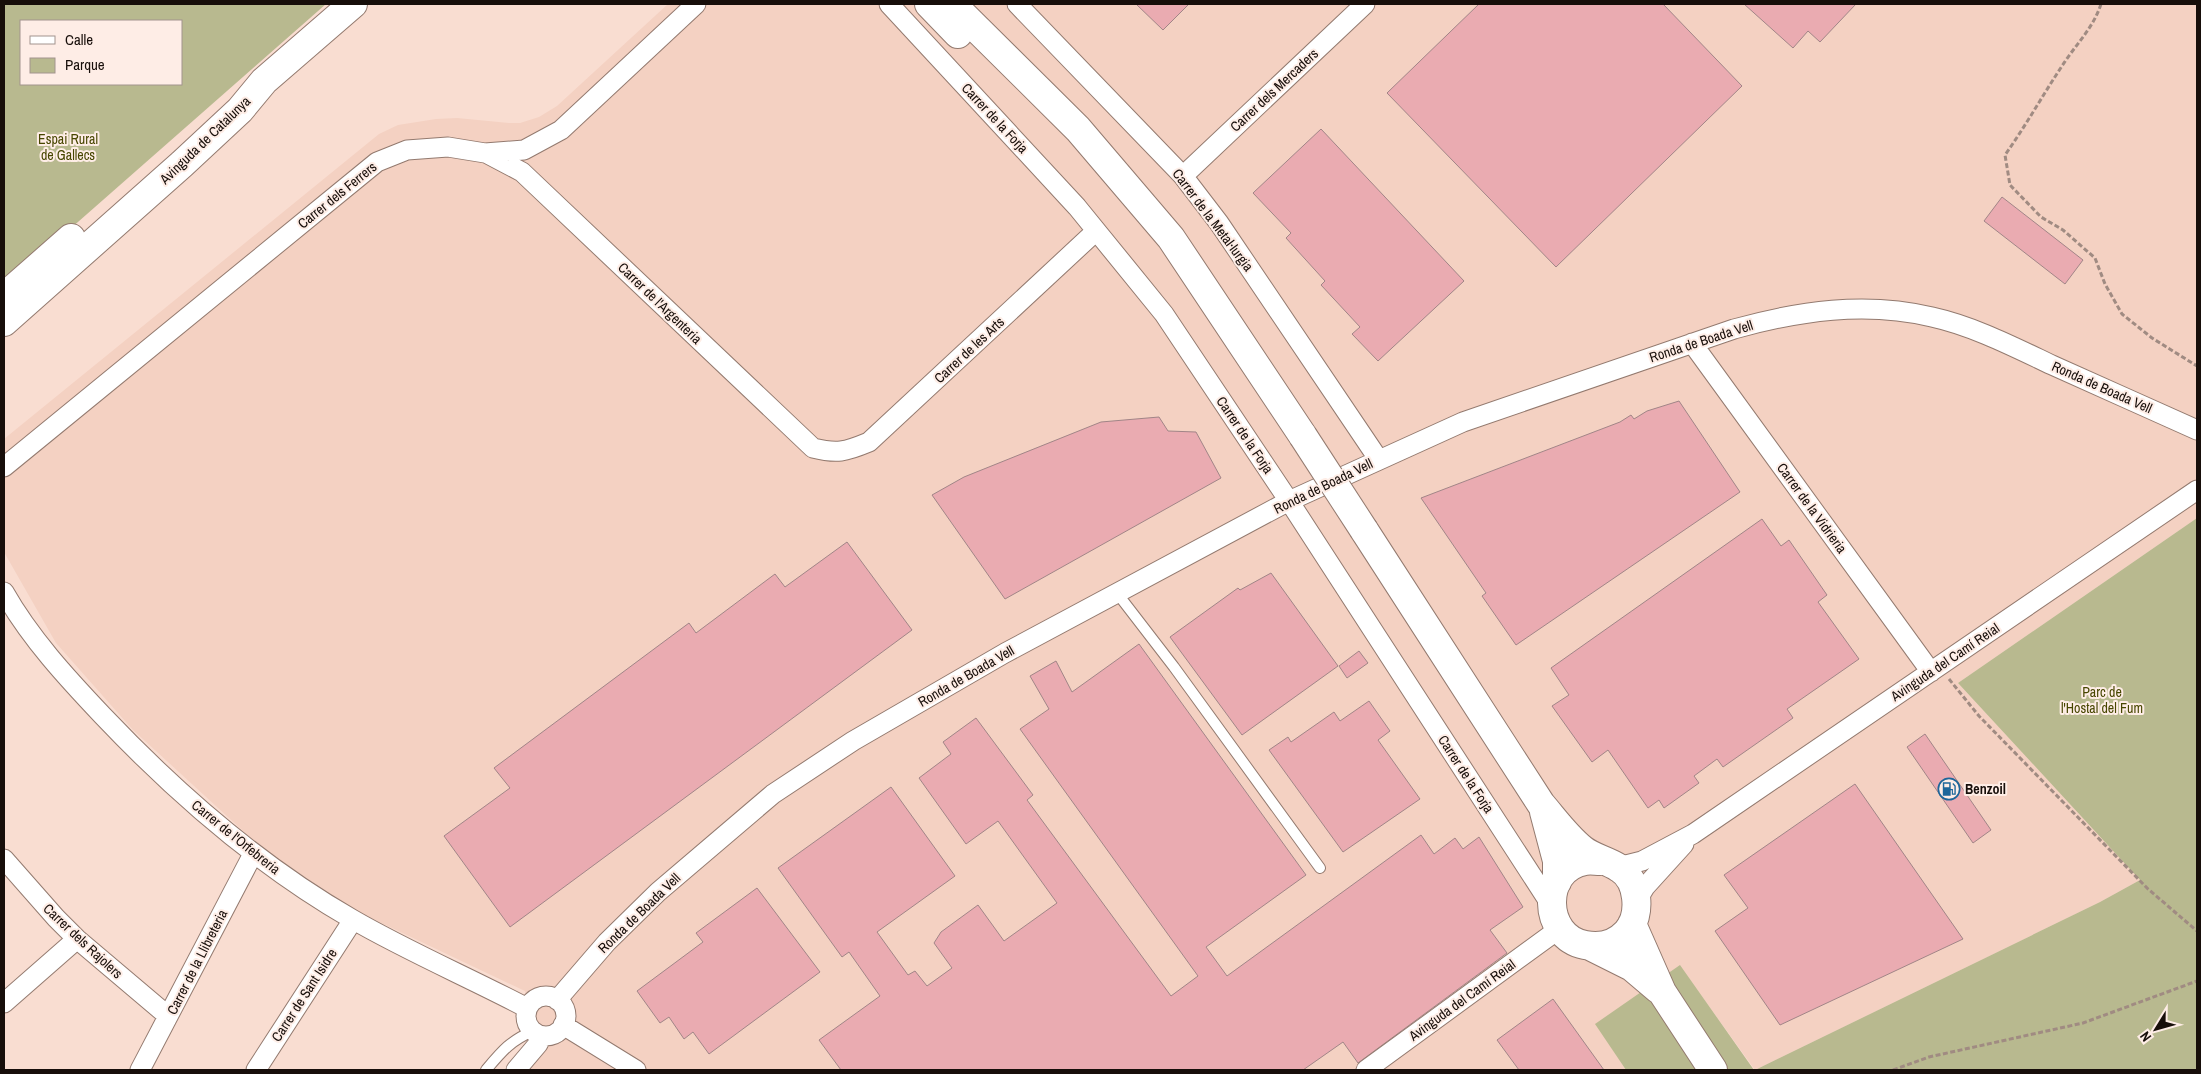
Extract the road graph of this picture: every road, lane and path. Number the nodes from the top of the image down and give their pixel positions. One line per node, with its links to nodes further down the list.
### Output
1 (352, 4): 10 (main road)
2 (372, 4): 10 (main road)
3 (696, 4): 12 (street, Carrer dels Ferrers)
4 (889, 4): 16 (street, Carrer de la Forja)
5 (929, 4): 17 (main road)
6 (952, 4): 17 (main road)
7 (1017, 4): 14 (street, Carrer de la Metal·lurgia)
8 (1365, 4): 14 (street, Carrer dels Mercaders)
9 (2101, 4): 23 (path)
10 (300, 48): 11 (main road)
11 (264, 81): 13 (main road, Avinguda de Catalunya); 15 (main road, Avinguda de Catalunya)
12 (485, 153): 25 (street, Carrer de l'Argenteria); 27 (street, Carrer dels Ferrers)
13 (182, 164): 20 (main road, Avinguda de Catalunya); 21 (main road)
14 (1183, 176): 26 (street, Carrer de la Metal·lurgia)
15 (80, 231): 18 (main road, Avinguda de Catalunya); 19 (main road)
16 (1096, 231): 25 (street, Carrer de les Arts); 29 (street, Carrer de la Forja)
17 (1209, 294): 33 (main road, bridge)
18 (4, 297)
19 (4, 309)
20 (4, 322)
21 (4, 336)
22 (1692, 343): 24 (street, Ronda de Boada Vell); 26 (street, Ronda de Boada Vell); 32 (street, Carrer de la Vidrieria)
23 (2197, 366)
24 (2197, 430)
25 (832, 453)
26 (1378, 460): 29 (street, Ronda de Boada Vell)
27 (4, 467)
28 (2197, 490): 32 (street, Avinguda del Camí Reial)
29 (1289, 502): 31 (street, Ronda de Boada Vell); 39 (street, Carrer de la Forja)
30 (4, 592): 35 (street, Carrer de l'Orfebreria)
31 (1117, 593): 38 (lane); 47 (street, Ronda de Boada Vell)
32 (1935, 669): 34 (street, Avinguda del Camí Reial); 42 (path)
33 (1541, 804): 37 (main road); 39 (main road)
34 (1694, 834): 37 (street, Avinguda del Camí Reial); 40 (street, Avinguda del Camí Reial)
35 (253, 854): 41 (street, Carrer de l'Orfebreria); 50 (street, Carrer de la Llibreteria)
36 (4, 859): 43 (street, Carrer dels Rajolers)
37 (1609, 864): 39 (main road); 40 (main road)
38 (1320, 868)
39 (1556, 906): 44 (main road); 58 (street, Avinguda del Camí Reial)
40 (1634, 913): 44 (main road); 46 (main road)
41 (353, 920): 49 (street, Carrer de l'Orfebreria); 53 (street, Carrer de Sant Isidre)
42 (2197, 931)
43 (77, 939): 48 (street); 50 (street, Carrer dels Rajolers)
44 (1592, 946): 46 (main road)
45 (2197, 981): 60 (path)
46 (1662, 992): 59 (main road)
47 (557, 1000): 49 (street); 51 (street)
48 (4, 1003)
49 (527, 1008): 52 (street)
50 (168, 1016): 54 (street, Carrer de la Llibreteria)
51 (563, 1026): 52 (street); 57 (street)
52 (537, 1033): 55 (lane); 56 (street)
53 (261, 1068)
54 (140, 1070)
55 (486, 1070)
56 (516, 1070)
57 (636, 1070)
58 (1366, 1070)
59 (1712, 1070)
60 (1893, 1070)

